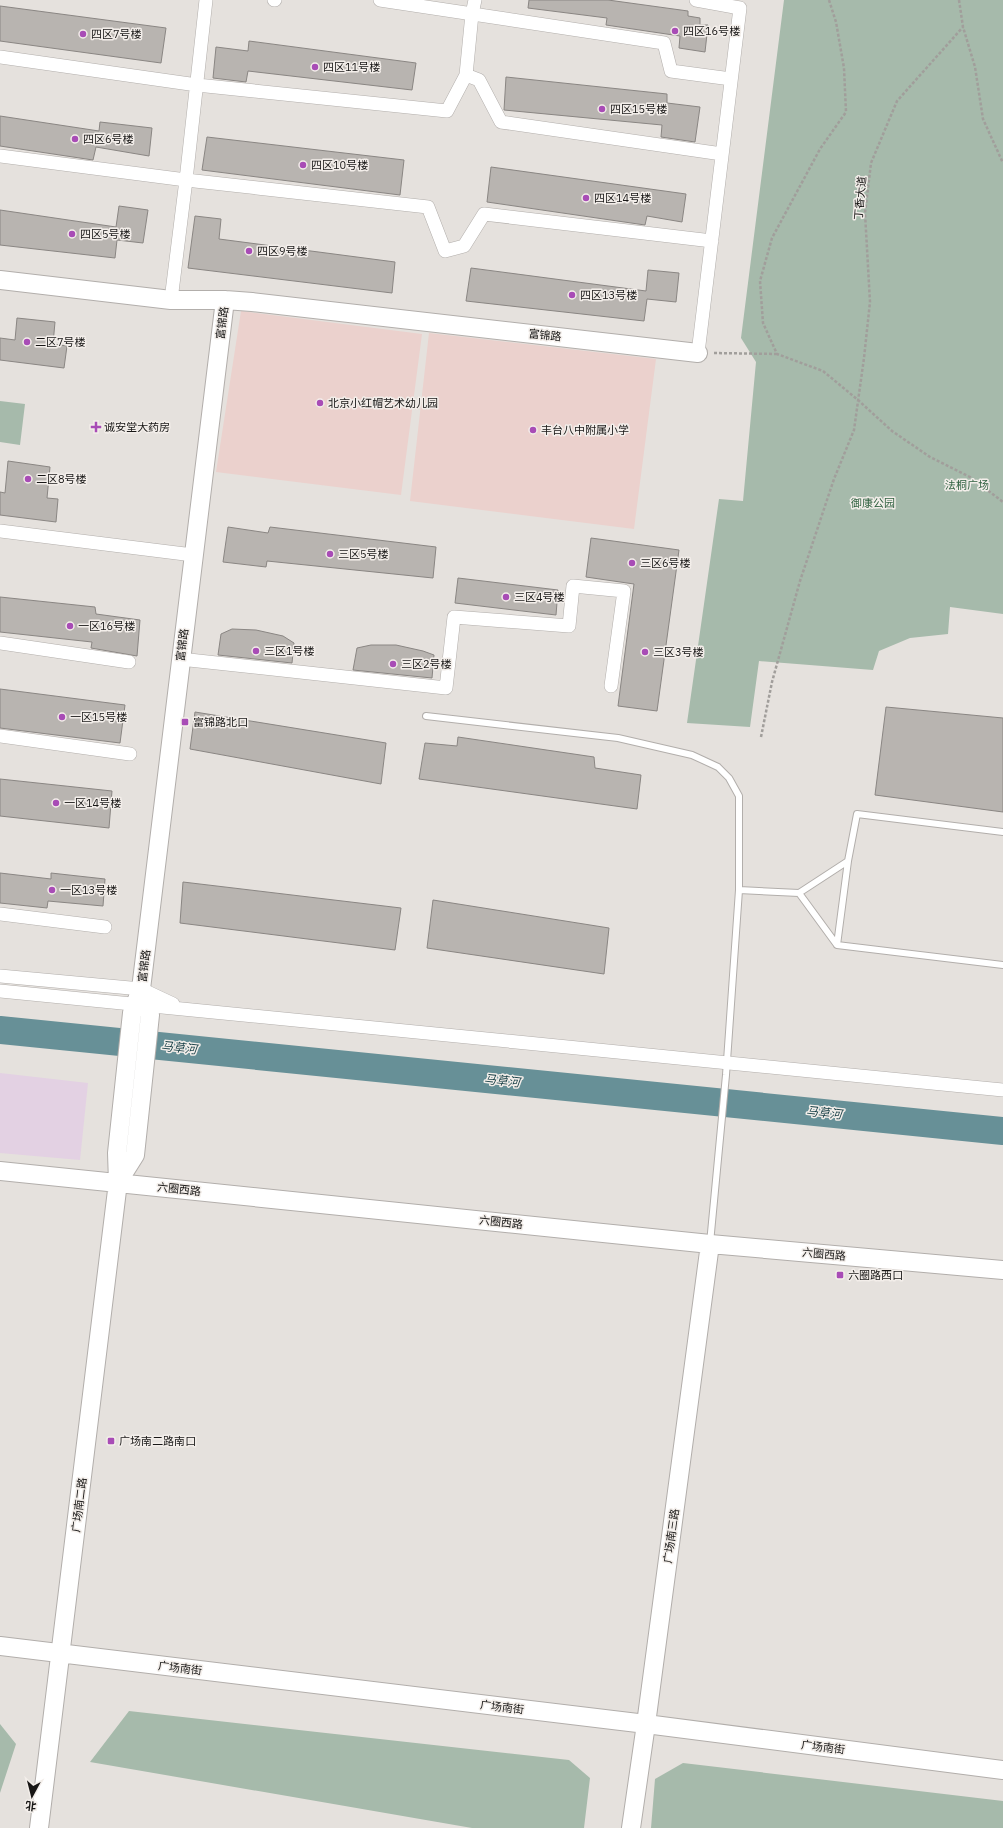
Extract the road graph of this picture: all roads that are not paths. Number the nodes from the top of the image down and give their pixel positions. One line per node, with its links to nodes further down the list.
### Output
1 (206, 0): 9 (street)
2 (380, 0): 5 (street)
3 (475, 0): 5 (street)
4 (696, 0): 8 (street)
5 (472, 14): 7 (street); 8 (street)
6 (0, 57): 9 (street)
7 (466, 75): 9 (street); 10 (street)
8 (731, 79): 10 (street)
9 (197, 85): 12 (street)
10 (722, 154): 13 (street)
11 (0, 156): 12 (street)
12 (186, 180): 13 (street); 15 (street)
13 (712, 241): 17 (street)
14 (0, 280): 15 (street, 富锦路)
15 (171, 300): 16 (street, 富锦路)
16 (225, 300): 17 (street, 富锦路); 19 (street, 富锦路)
17 (698, 353)
18 (0, 531): 19 (street)
19 (193, 555): 21 (street, 富锦路)
20 (0, 644): 22 (street)
21 (180, 659): 23 (street); 37 (street, 富锦路)
22 (129, 662)
23 (611, 686)
24 (426, 716): 29 (lane)
25 (0, 736): 26 (street)
26 (130, 754)
27 (1003, 832): 28 (lane)
28 (848, 861): 30 (lane); 33 (lane)
29 (740, 890): 30 (lane); 38 (lane)
30 (799, 894): 33 (lane)
31 (0, 914): 32 (street)
32 (104, 927)
33 (837, 945): 34 (lane)
34 (1003, 965)
35 (0, 976): 37 (street)
36 (0, 991): 37 (street)
37 (141, 1005): 38 (street); 41 (street, 富锦路); 41 (street, 富锦路)
38 (727, 1069): 39 (street); 42 (lane)
39 (1003, 1090)
40 (0, 1171): 41 (street, 六圈西路)
41 (118, 1182): 42 (street, 六圈西路); 45 (street, 广场南二路)
42 (710, 1244): 43 (street, 六圈西路); 46 (street, 广场南三路)
43 (1003, 1270)
44 (0, 1646): 45 (street, 广场南街)
45 (61, 1653): 46 (street, 广场南街); 48 (street, 广场南二路)
46 (646, 1724): 47 (street, 广场南街); 49 (street, 广场南三路)
47 (1003, 1770)
48 (39, 1828)
49 (631, 1828)

